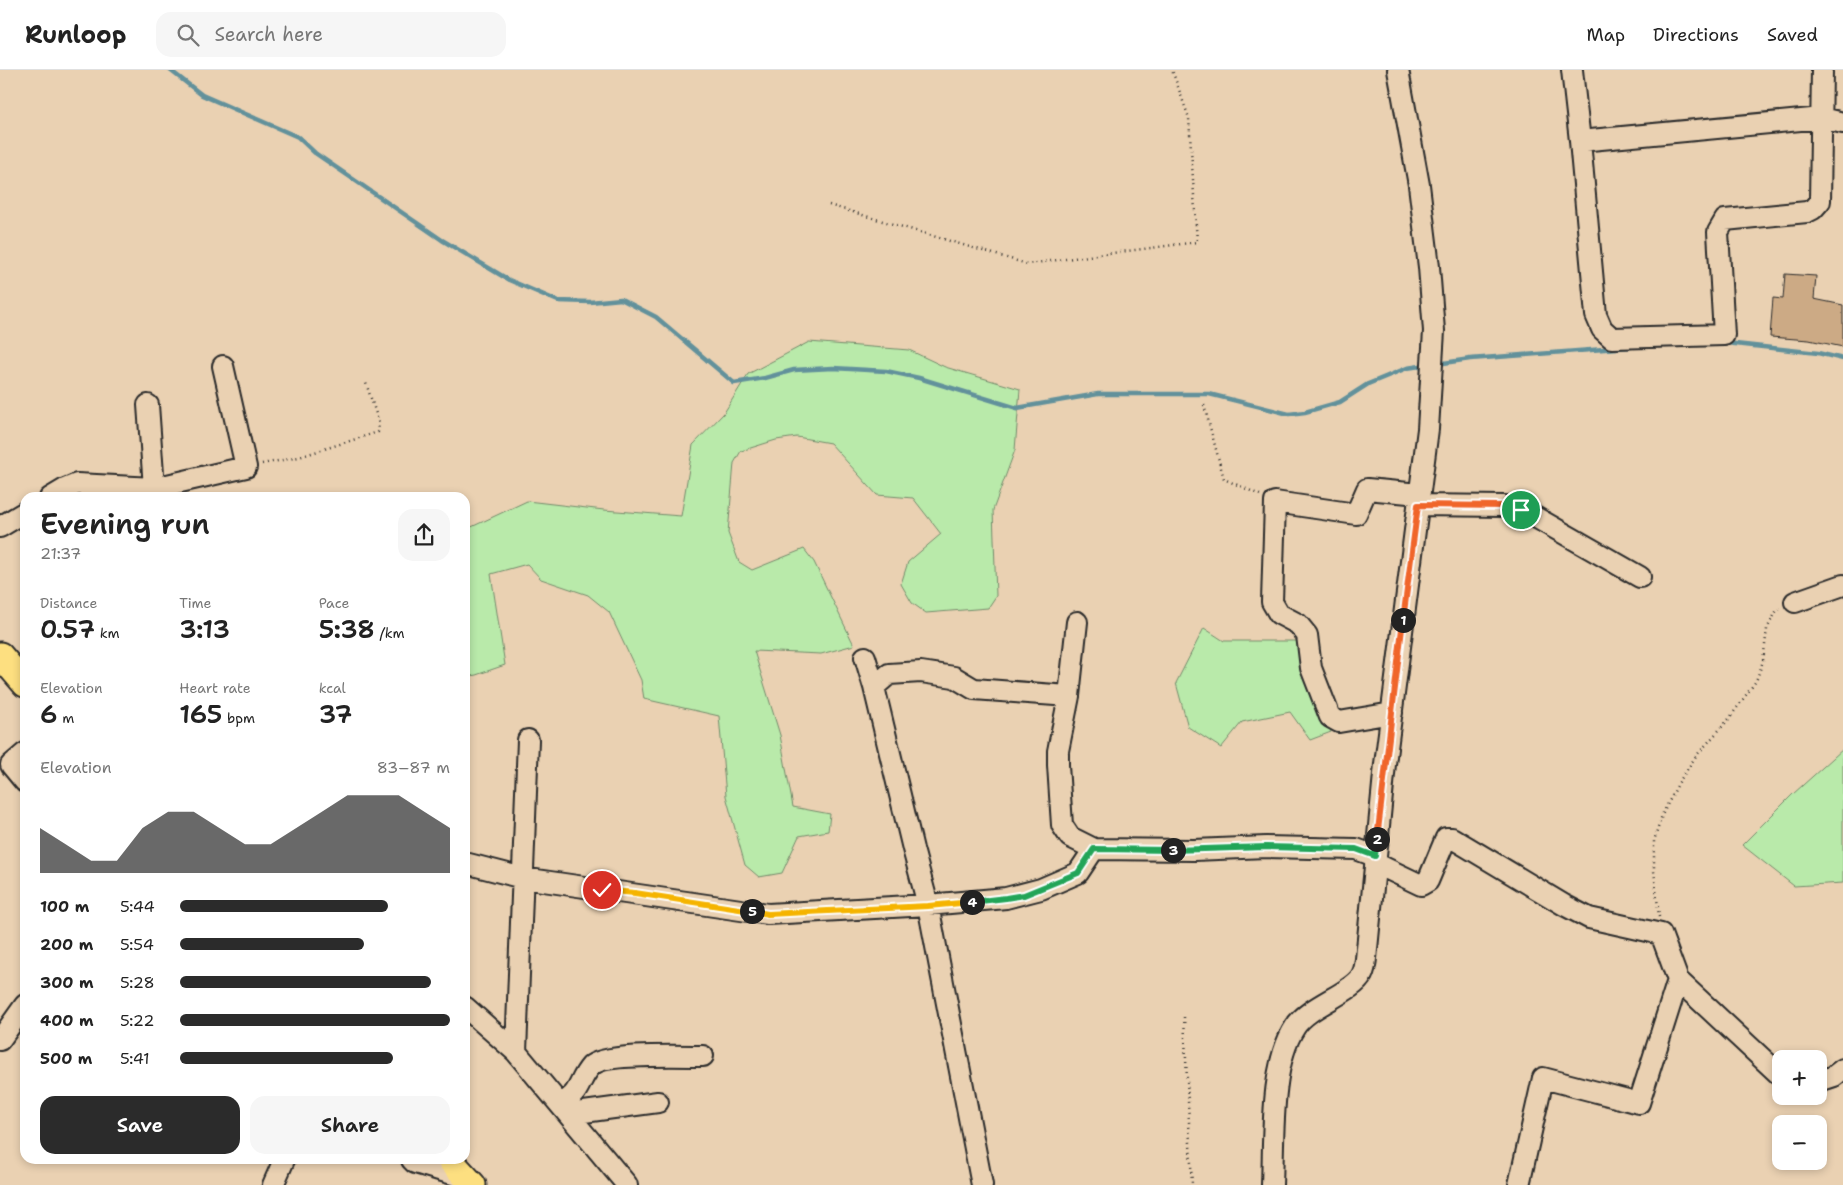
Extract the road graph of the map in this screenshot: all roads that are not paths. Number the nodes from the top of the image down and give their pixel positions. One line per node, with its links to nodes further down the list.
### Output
1 (1398, 70): 11 (street)
2 (1572, 70): 6 (street)
3 (1822, 70): 4 (street)
4 (1822, 118): 5 (street); 6 (street); 6 (street)
5 (1843, 123)
6 (1580, 141)
7 (223, 366): 9 (street)
8 (148, 406): 9 (street)
9 (154, 488): 10 (street)
10 (60, 492)
11 (1419, 500): 14 (street); 23 (street); 23 (street)
12 (20, 515): 13 (street)
13 (0, 527)
14 (1640, 577)
15 (1843, 586): 16 (street)
16 (1795, 602)
17 (1076, 622): 22 (street)
18 (0, 655): 20 (main road)
19 (865, 657): 21 (street)
20 (20, 678)
21 (874, 687): 22 (street); 31 (street)
22 (1069, 696): 27 (street)
23 (1392, 713): 28 (street)
24 (528, 740): 30 (street)
25 (20, 757): 26 (street)
26 (20, 776)
27 (1094, 849): 28 (street); 31 (street)
28 (1375, 859): 32 (street); 49 (street)
29 (470, 864): 30 (street)
30 (522, 878): 31 (street); 36 (street)
31 (928, 906): 48 (street)
32 (1678, 980): 38 (street); 50 (street)
33 (470, 1011): 36 (street)
34 (20, 1013): 35 (street)
35 (9, 1032)
36 (516, 1052): 42 (street)
37 (703, 1056): 42 (street)
38 (1772, 1068)
39 (1843, 1069): 40 (street)
40 (1827, 1078)
41 (658, 1102): 42 (street)
42 (564, 1109): 47 (street)
43 (282, 1164): 46 (street)
44 (419, 1164): 45 (street)
45 (463, 1174)
46 (273, 1185)
47 (627, 1185)
48 (982, 1185)
49 (1272, 1185)
50 (1519, 1185)

